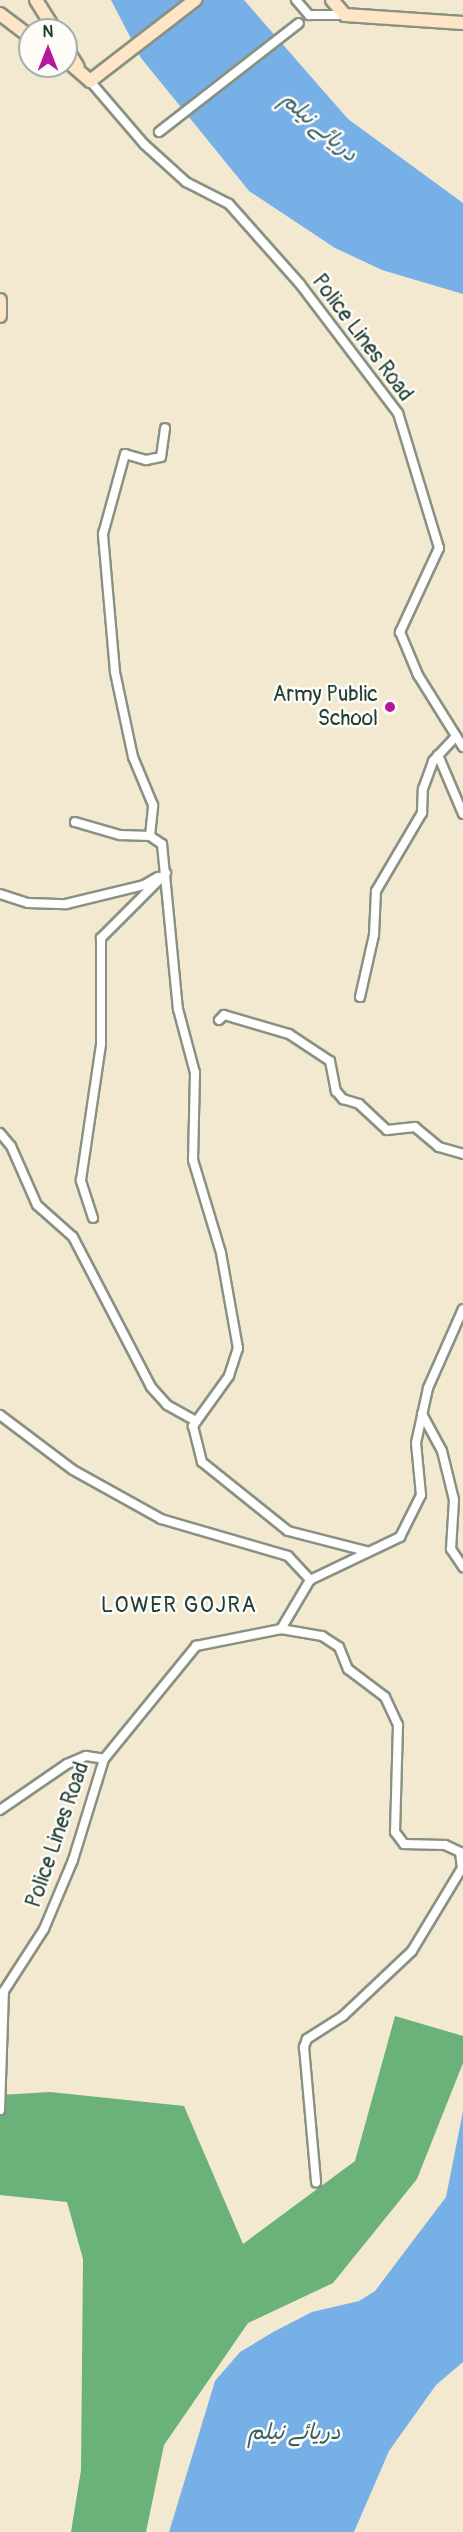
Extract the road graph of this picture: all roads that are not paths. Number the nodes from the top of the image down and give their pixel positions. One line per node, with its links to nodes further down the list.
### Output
1 (36, 0): 7 (main road)
2 (195, 0): 12 (main road)
3 (296, 0): 6 (street)
4 (332, 0): 6 (main road)
5 (0, 14): 10 (main road)
6 (345, 15): 9 (main road)
7 (47, 18)
8 (299, 23): 13 (street)
9 (463, 23)
10 (18, 28)
11 (78, 68): 12 (main road)
12 (90, 81): 17 (street, Police Lines Road)
13 (159, 132)
14 (0, 300): 15 (main road)
15 (0, 316)
16 (165, 428): 22 (street)
17 (456, 736): 18 (street, Police Lines Road); 19 (street)
18 (463, 747)
19 (438, 755): 20 (street); 25 (street)
20 (463, 814)
21 (75, 822): 22 (street)
22 (150, 836): 23 (street)
23 (166, 873): 24 (street); 29 (street); 33 (street)
24 (0, 894)
25 (360, 997)
26 (219, 1020): 28 (street)
27 (0, 1133): 33 (street)
28 (463, 1154)
29 (93, 1218)
30 (463, 1309): 31 (street)
31 (422, 1413): 34 (street); 35 (street)
32 (0, 1415): 36 (street)
33 (196, 1421): 34 (street)
34 (366, 1551): 36 (street)
35 (463, 1567)
36 (310, 1580): 37 (street)
37 (281, 1629): 38 (street, Police Lines Road); 41 (street)
38 (104, 1759): 39 (street); 40 (street, Police Lines Road)
39 (0, 1810)
40 (0, 2110)
41 (316, 2182)

